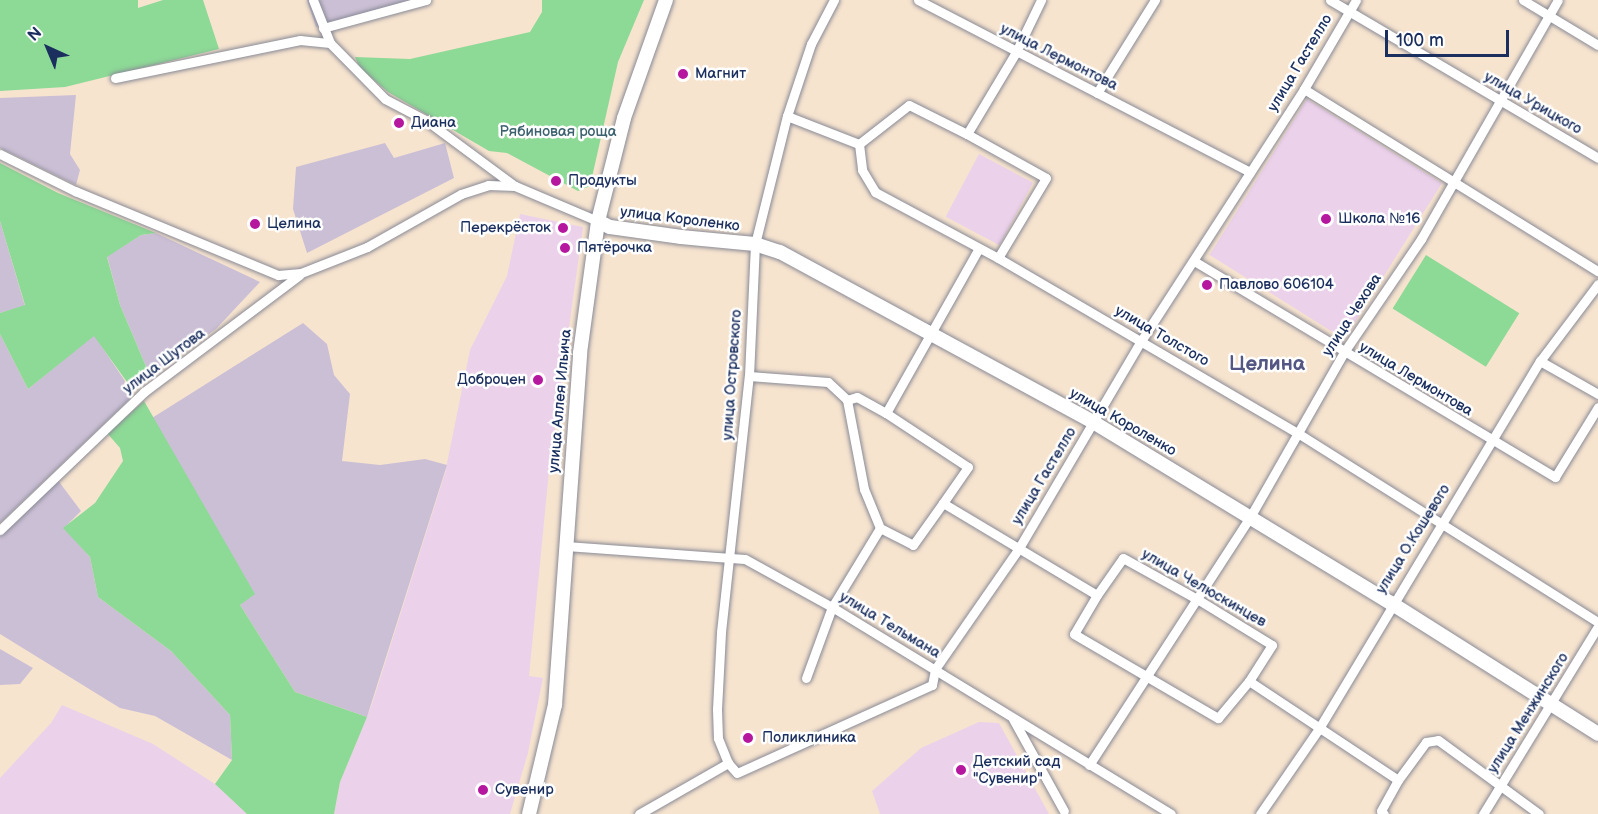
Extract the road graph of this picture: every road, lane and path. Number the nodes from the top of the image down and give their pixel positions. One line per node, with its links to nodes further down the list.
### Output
1 (313, 0): 14 (street)
2 (426, 0): 14 (street)
3 (666, 0): 30 (street, улица Аллея Ильича)
4 (834, 0): 22 (street, улица Островского)
5 (918, 0): 17 (street, улица Лермонтова)
6 (1041, 0): 17 (street)
7 (1155, 0): 20 (street)
8 (1330, 0): 12 (street, улица Урицкого)
9 (1356, 0): 12 (street, улица Гастелло)
10 (1523, 0): 13 (street)
11 (1558, 0): 13 (street, улица Чехова)
12 (1349, 11): 19 (street, улица Гастелло); 21 (street, улица Урицкого)
13 (1548, 15): 16 (street); 21 (street, улица Чехова)
14 (323, 28): 15 (street)
15 (330, 43): 18 (street); 29 (street)
16 (1598, 45)
17 (1016, 52): 20 (street, улица Лермонтова); 23 (street)
18 (115, 78)
19 (1304, 89): 27 (street, улица Гастелло); 28 (street)
20 (1097, 93): 27 (street, улица Лермонтова)
21 (1498, 100): 26 (street, улица Урицкого); 28 (street, улица Чехова)
22 (787, 116): 24 (street); 31 (street, улица Островского)
23 (966, 134): 24 (street); 33 (street)
24 (859, 144): 32 (street, улица Толстого)
25 (0, 154): 36 (street)
26 (1598, 158)
27 (1250, 172): 34 (street, улица Гастелло)
28 (1453, 181): 35 (street); 40 (street, улица Чехова)
29 (515, 186): 30 (street); 36 (street)
30 (598, 221): 31 (street, улица Короленко); 55 (street, улица Аллея Ильича)
31 (755, 244): 38 (street, улица Короленко); 42 (street, улица Островского)
32 (979, 248): 33 (street, улица Толстого); 38 (street)
33 (998, 258): 39 (street, улица Толстого)
34 (1194, 261): 39 (street, улица Гастелло); 40 (street, улица Лермонтова)
35 (1598, 270)
36 (302, 273): 54 (street, улица Шутова)
37 (1598, 284): 41 (street, улица О.Кошевого)
38 (930, 332): 46 (street); 47 (street, улица Короленко)
39 (1141, 341): 47 (street, улица Гастелло); 48 (street, улица Толстого)
40 (1344, 352): 48 (street, улица Чехова); 49 (street, улица Лермонтова)
41 (1540, 361): 43 (street); 49 (street, улица О.Кошевого)
42 (749, 376): 44 (street); 57 (street, улица Островского)
43 (1598, 394)
44 (847, 400): 46 (street); 53 (street)
45 (1598, 407): 49 (street, улица Лермонтова)
46 (886, 413): 50 (street)
47 (1093, 422): 51 (street, улица Короленко); 56 (street, улица Гастелло)
48 (1296, 432): 51 (street, улица Чехова); 52 (street, улица Толстого)
49 (1491, 441): 52 (street, улица О.Кошевого)
50 (943, 503): 53 (street); 56 (street)
51 (1250, 517): 59 (street, улица Чехова); 60 (street, улица Короленко)
52 (1443, 523): 60 (street, улица О.Кошевого); 62 (street, улица Толстого)
53 (880, 528): 61 (street)
54 (0, 530)
55 (566, 546): 57 (street, улица Тельмана); 76 (street, улица Аллея Ильича)
56 (1019, 548): 58 (street); 63 (street, улица Гастелло)
57 (732, 557): 61 (street, улица Тельмана); 71 (street, улица Островского)
58 (1096, 595): 59 (street, улица Челюскинцев); 64 (street, улица Челюскинцев)
59 (1197, 599): 64 (street, улица Чехова); 66 (street, улица Челюскинцев)
60 (1391, 603): 67 (street, улица Короленко); 69 (street, улица О.Кошевого)
61 (832, 607): 63 (street, улица Тельмана); 65 (street)
62 (1598, 624): 67 (street, улица Менжинского)
63 (935, 669): 68 (street, улица Тельмана); 71 (street, улица Гастелло)
64 (1147, 676): 66 (street, улица Челюскинцев); 72 (street, улица Чехова)
65 (806, 678)
66 (1249, 681): 69 (street)
67 (1551, 704): 70 (street, улица Короленко); 74 (street, улица Менжинского)
68 (1013, 719): 72 (street, улица Тельмана); 75 (street)
69 (1318, 730): 73 (street); 79 (street, улица О.Кошевого)
70 (1598, 734)
71 (728, 763): 77 (street)
72 (1089, 765): 78 (street, улица Тельмана)
73 (1398, 780): 74 (street); 80 (street)
74 (1502, 784): 81 (street, улица Менжинского); 82 (street)
75 (1064, 811)
76 (529, 814)
77 (639, 814)
78 (1171, 814)
79 (1260, 814)
80 (1384, 814)
81 (1483, 814)
82 (1539, 814)

